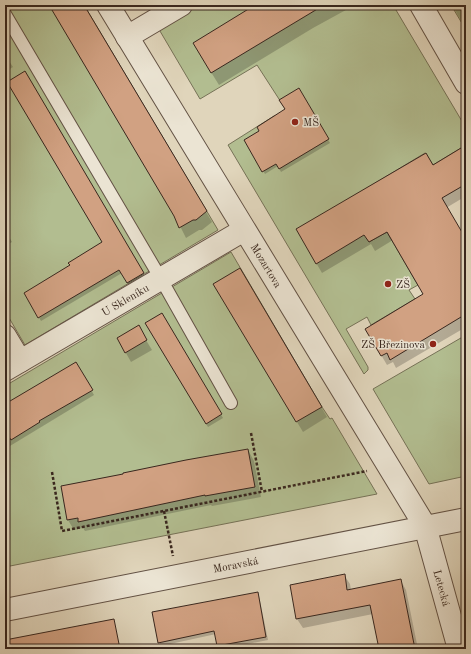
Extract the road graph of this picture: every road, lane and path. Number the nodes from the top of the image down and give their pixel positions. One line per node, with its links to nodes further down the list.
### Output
1 (108, 5): 5 (street, Mozartova)
2 (181, 5): 5 (street)
3 (421, 5): 6 (street)
4 (5, 14): 8 (lane)
5 (126, 37): 7 (street, Mozartova)
6 (466, 83)
7 (244, 230): 8 (street, U Skleníku); 13 (street, Mozartova)
8 (161, 279): 10 (street, U Skleníku); 11 (lane)
9 (5, 336): 10 (street)
10 (13, 366)
11 (231, 403)
12 (250, 433): 15 (path)
13 (389, 466): 15 (path); 18 (street, Mozartova)
14 (52, 472): 16 (path)
15 (262, 492): 16 (path)
16 (164, 511): 19 (path)
17 (466, 519): 18 (street, Moravská)
18 (425, 526): 20 (street, Moravská); 21 (street, Letecká)
19 (169, 535)
20 (5, 610)
21 (459, 649)

